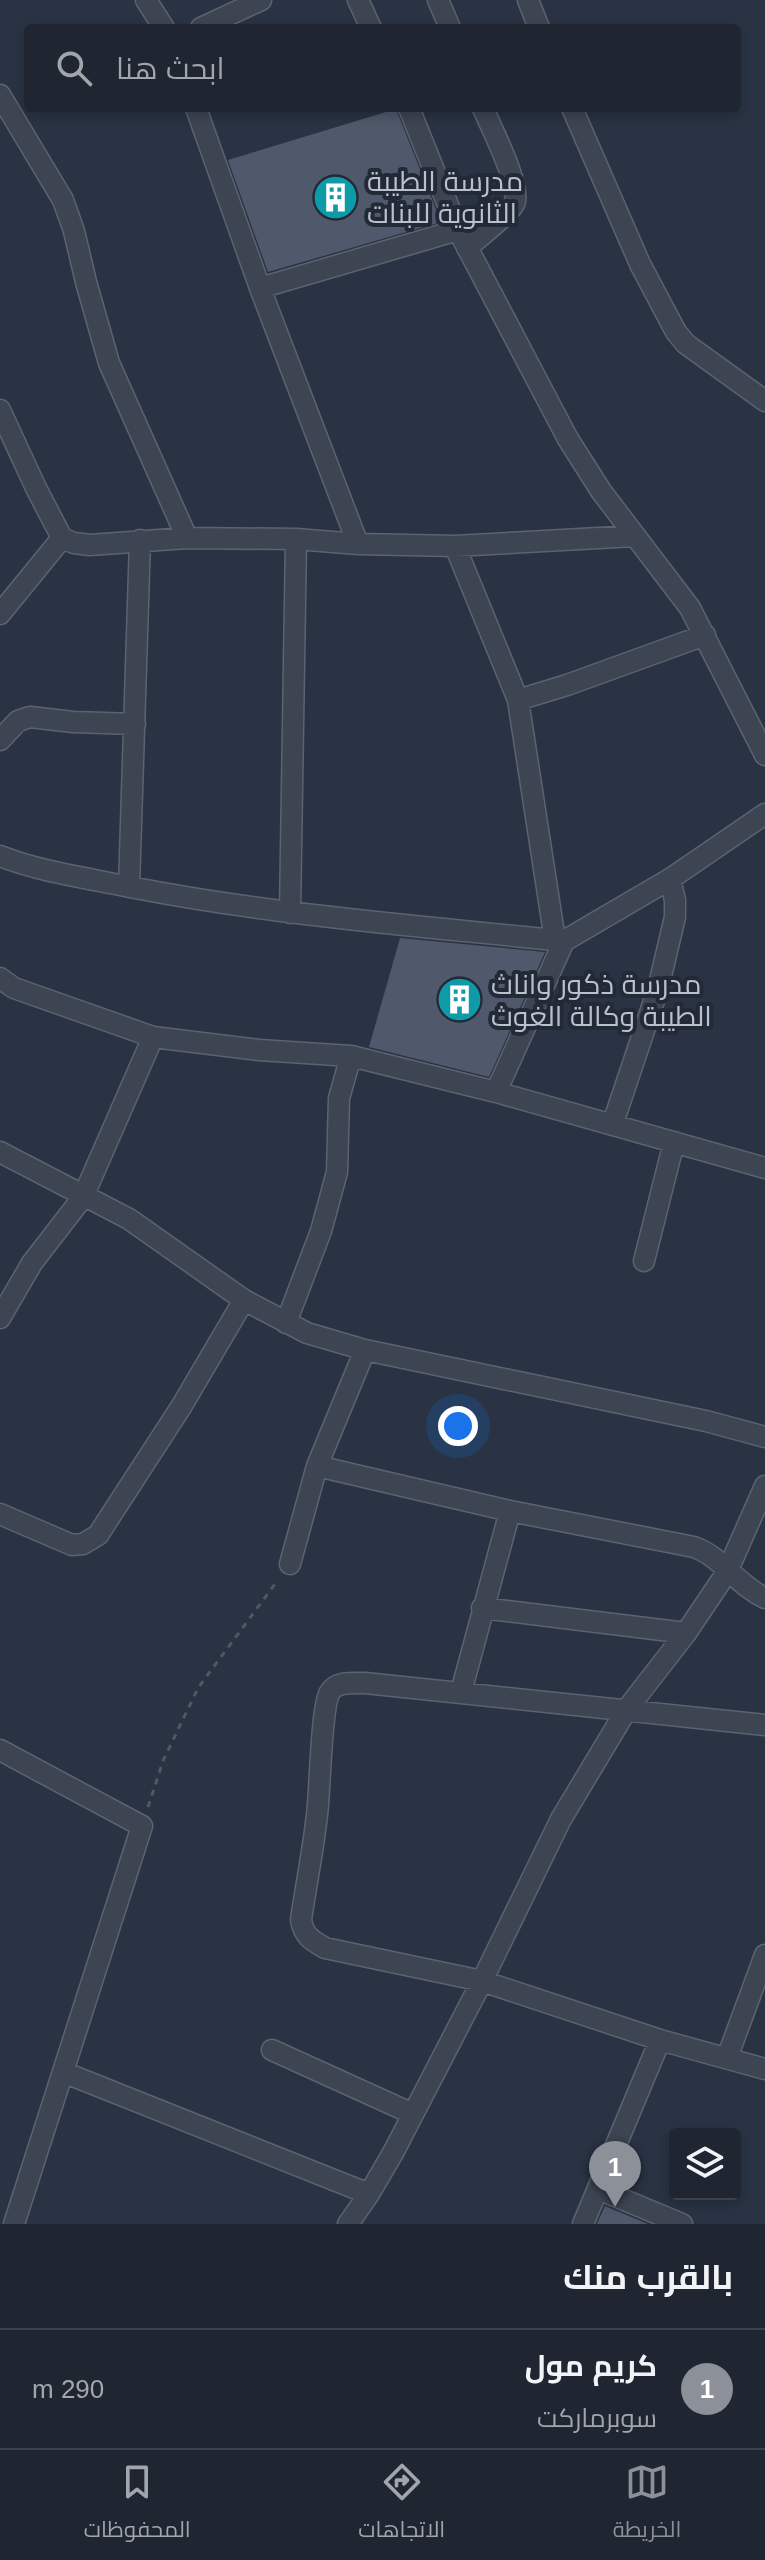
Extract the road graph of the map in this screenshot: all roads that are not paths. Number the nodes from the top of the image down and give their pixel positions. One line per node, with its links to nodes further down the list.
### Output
1 (146, 0): 6 (street)
2 (261, 0): 7 (street)
3 (358, 0): 8 (street)
4 (438, 0): 9 (street)
5 (528, 0): 10 (street)
6 (161, 24)
7 (210, 24)
8 (369, 24)
9 (448, 24)
10 (537, 24)
11 (0, 95): 22 (street)
12 (197, 112): 17 (street)
13 (411, 112): 16 (street)
14 (485, 112): 16 (street)
15 (574, 112): 18 (street)
16 (462, 239): 17 (street); 20 (street)
17 (260, 288): 25 (street)
18 (765, 401)
19 (0, 410): 21 (street)
20 (635, 536): 26 (street); 28 (street)
21 (62, 538): 24 (street); 27 (street)
22 (187, 538): 23 (street); 24 (street)
23 (296, 539): 25 (street); 37 (street)
24 (140, 540): 30 (street)
25 (358, 544): 26 (street)
26 (455, 546): 29 (street)
27 (0, 614)
28 (705, 635): 29 (street); 32 (street)
29 (518, 700): 38 (street)
30 (135, 724): 31 (street); 36 (street)
31 (0, 740)
32 (765, 755)
33 (765, 814): 35 (street)
34 (0, 856): 36 (street)
35 (670, 879): 38 (street); 43 (street)
36 (129, 887): 37 (street)
37 (290, 913): 38 (street)
38 (559, 940): 42 (street)
39 (0, 978): 40 (street)
40 (153, 1037): 41 (street); 47 (street)
41 (351, 1056): 42 (street); 51 (street)
42 (496, 1092): 43 (street)
43 (613, 1123): 44 (street)
44 (674, 1142): 46 (street); 48 (street)
45 (0, 1152): 47 (street)
46 (765, 1168)
47 (83, 1197): 49 (street); 50 (street)
48 (644, 1261)
49 (244, 1300): 51 (street); 57 (street)
50 (0, 1318)
51 (286, 1323): 52 (street)
52 (365, 1350): 53 (street); 54 (street)
53 (765, 1437)
54 (317, 1466): 56 (street); 58 (street)
55 (765, 1486): 59 (street)
56 (510, 1511): 59 (street); 61 (street)
57 (0, 1514)
58 (290, 1564)
59 (727, 1572): 60 (street); 62 (street)
60 (765, 1598)
61 (482, 1608): 62 (street); 63 (street)
62 (686, 1633): 64 (street)
63 (461, 1692): 64 (street); 68 (street)
64 (627, 1709): 65 (street); 68 (street)
65 (765, 1725)
66 (0, 1750): 73 (street)
67 (765, 1955): 71 (street)
68 (482, 1981): 69 (street); 74 (street)
69 (660, 2040): 71 (street); 75 (street)
70 (272, 2050): 74 (street)
71 (727, 2058): 72 (street)
72 (765, 2069)
73 (63, 2072): 76 (street); 77 (street)
74 (413, 2114): 76 (street)
75 (598, 2189): 79 (street); 80 (street)
76 (369, 2194): 78 (street)
77 (14, 2224)
78 (348, 2224)
79 (583, 2224)
80 (682, 2224)

